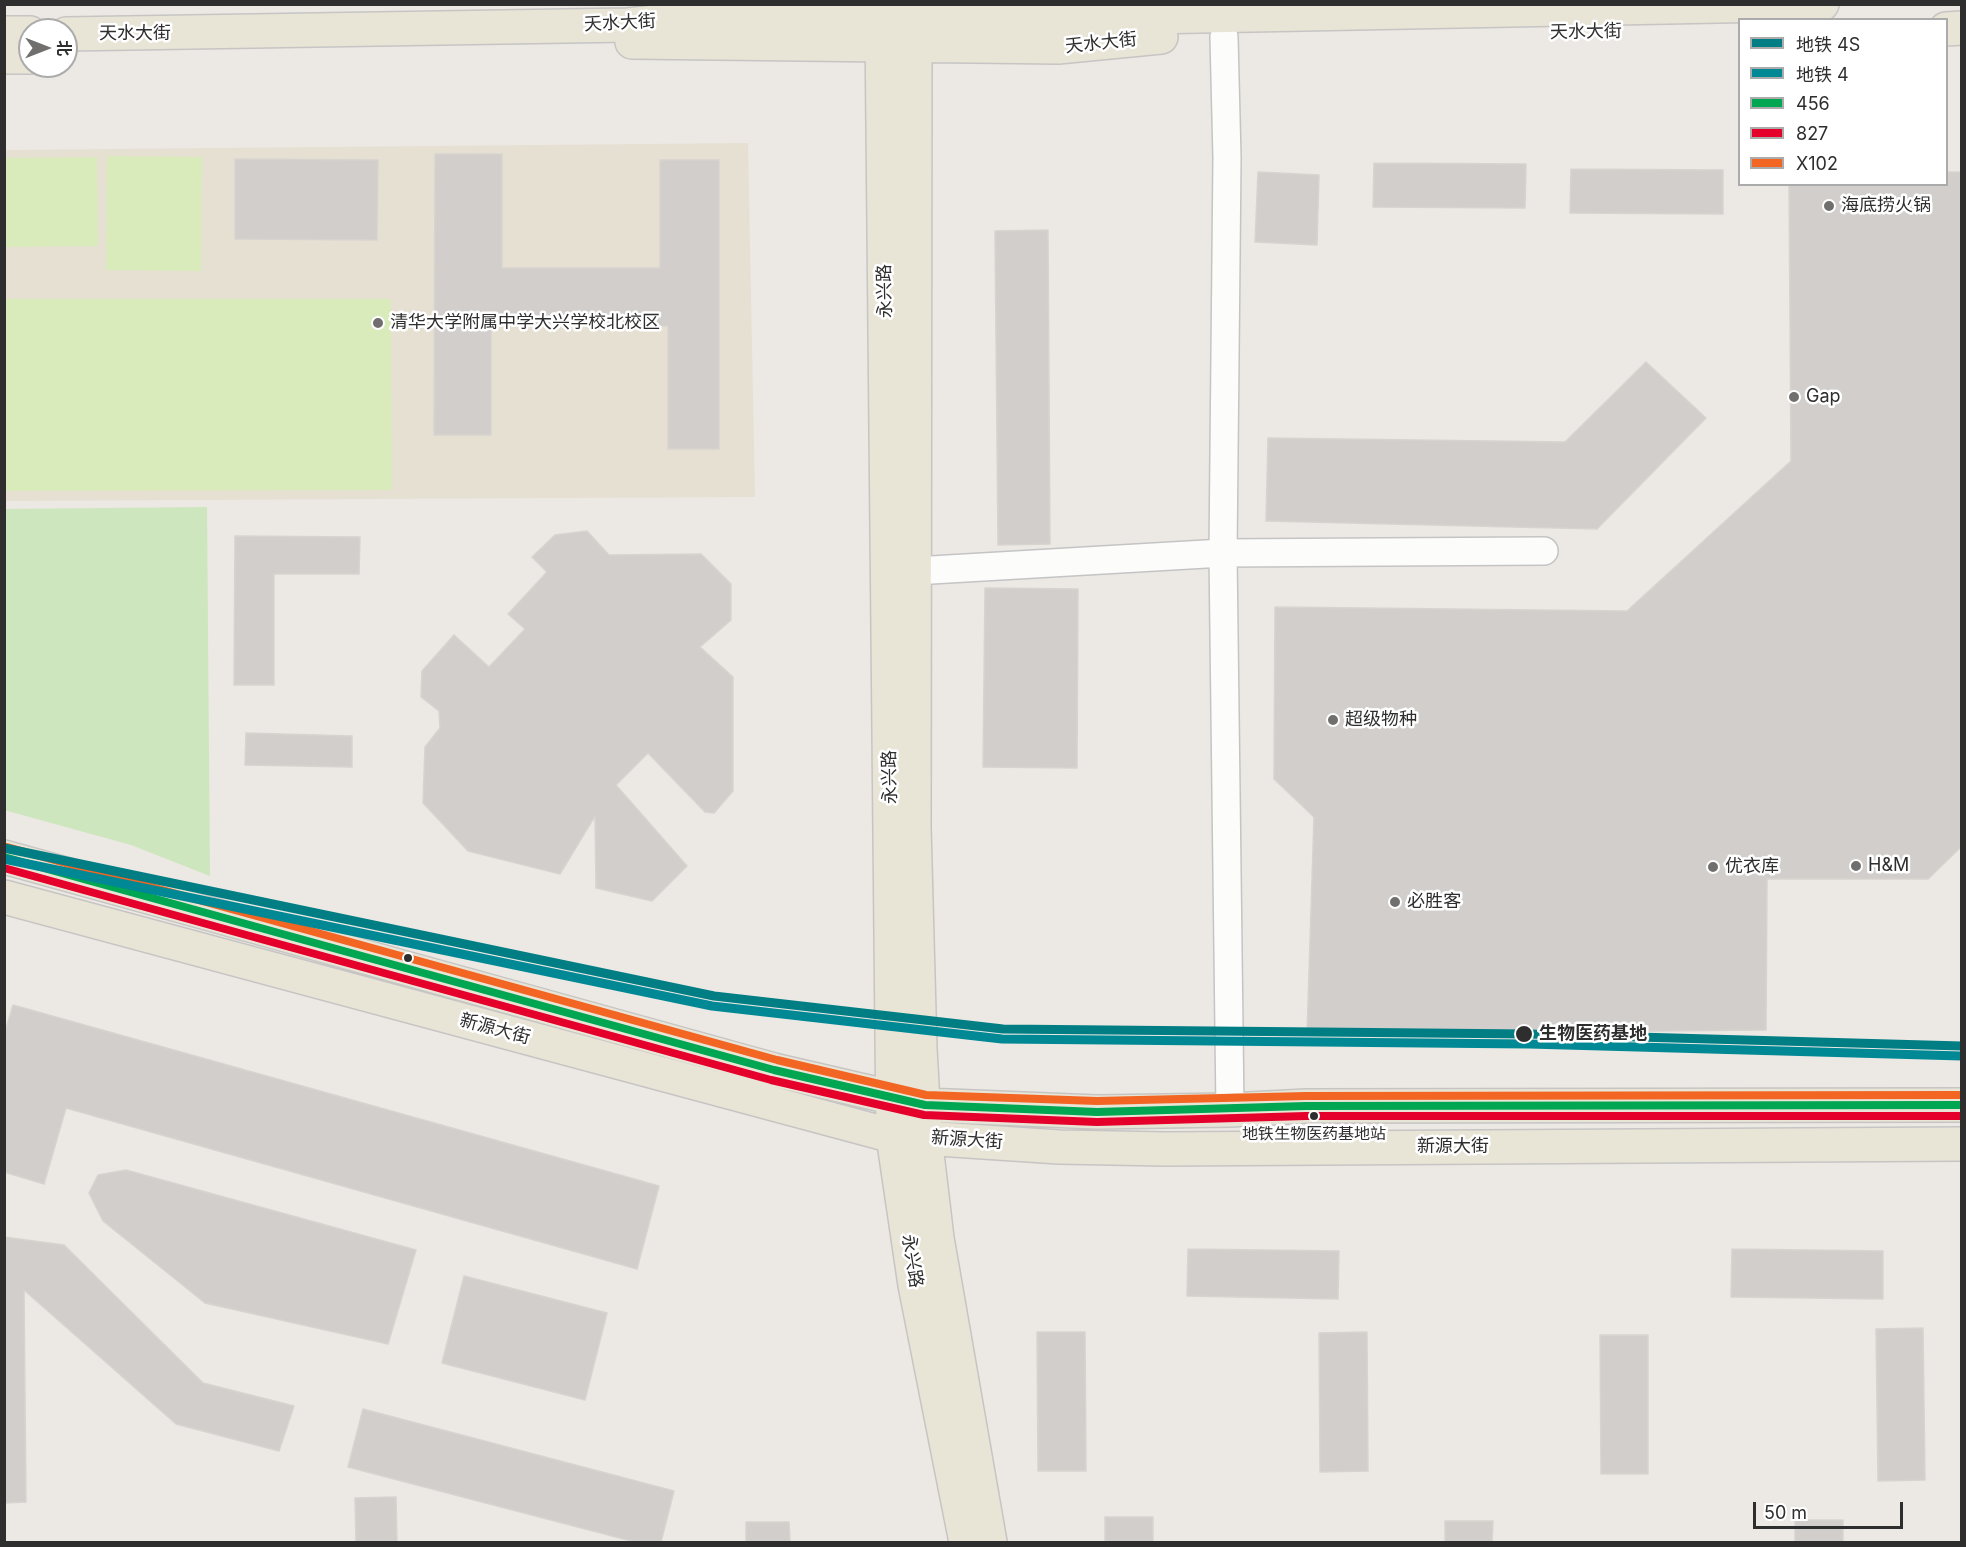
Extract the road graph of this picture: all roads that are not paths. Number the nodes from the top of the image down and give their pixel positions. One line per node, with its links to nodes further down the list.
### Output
1 (1822, 4): 3 (main road, 天水大街)
2 (882, 23): 3 (main road, 天水大街); 5 (main road, 天水大街); 7 (main road, 天水大街); 13 (main road, 永兴路)
3 (915, 23): 6 (main road, 天水大街); 10 (main road, 永兴路)
4 (1738, 31): 6 (main road, 天水大街)
5 (78, 34)
6 (1225, 37): 9 (street)
7 (78, 56)
8 (1544, 551): 9 (street)
9 (1223, 554): 10 (street); 15 (street)
10 (914, 571): 16 (main road, 永兴路)
11 (4, 857): 13 (main road, 新源大街)
12 (4, 897): 17 (main road, 新源大街)
13 (894, 1098): 16 (main road, 新源大街); 17 (main road, 永兴路)
14 (1962, 1105): 15 (main road, 新源大街)
15 (1230, 1110): 16 (main road, 新源大街)
16 (925, 1121): 17 (main road, 新源大街); 18 (main road, 新源大街); 20 (main road, 永兴路)
17 (893, 1136): 19 (main road, 永兴路)
18 (1962, 1144)
19 (966, 1542)
20 (990, 1542)

